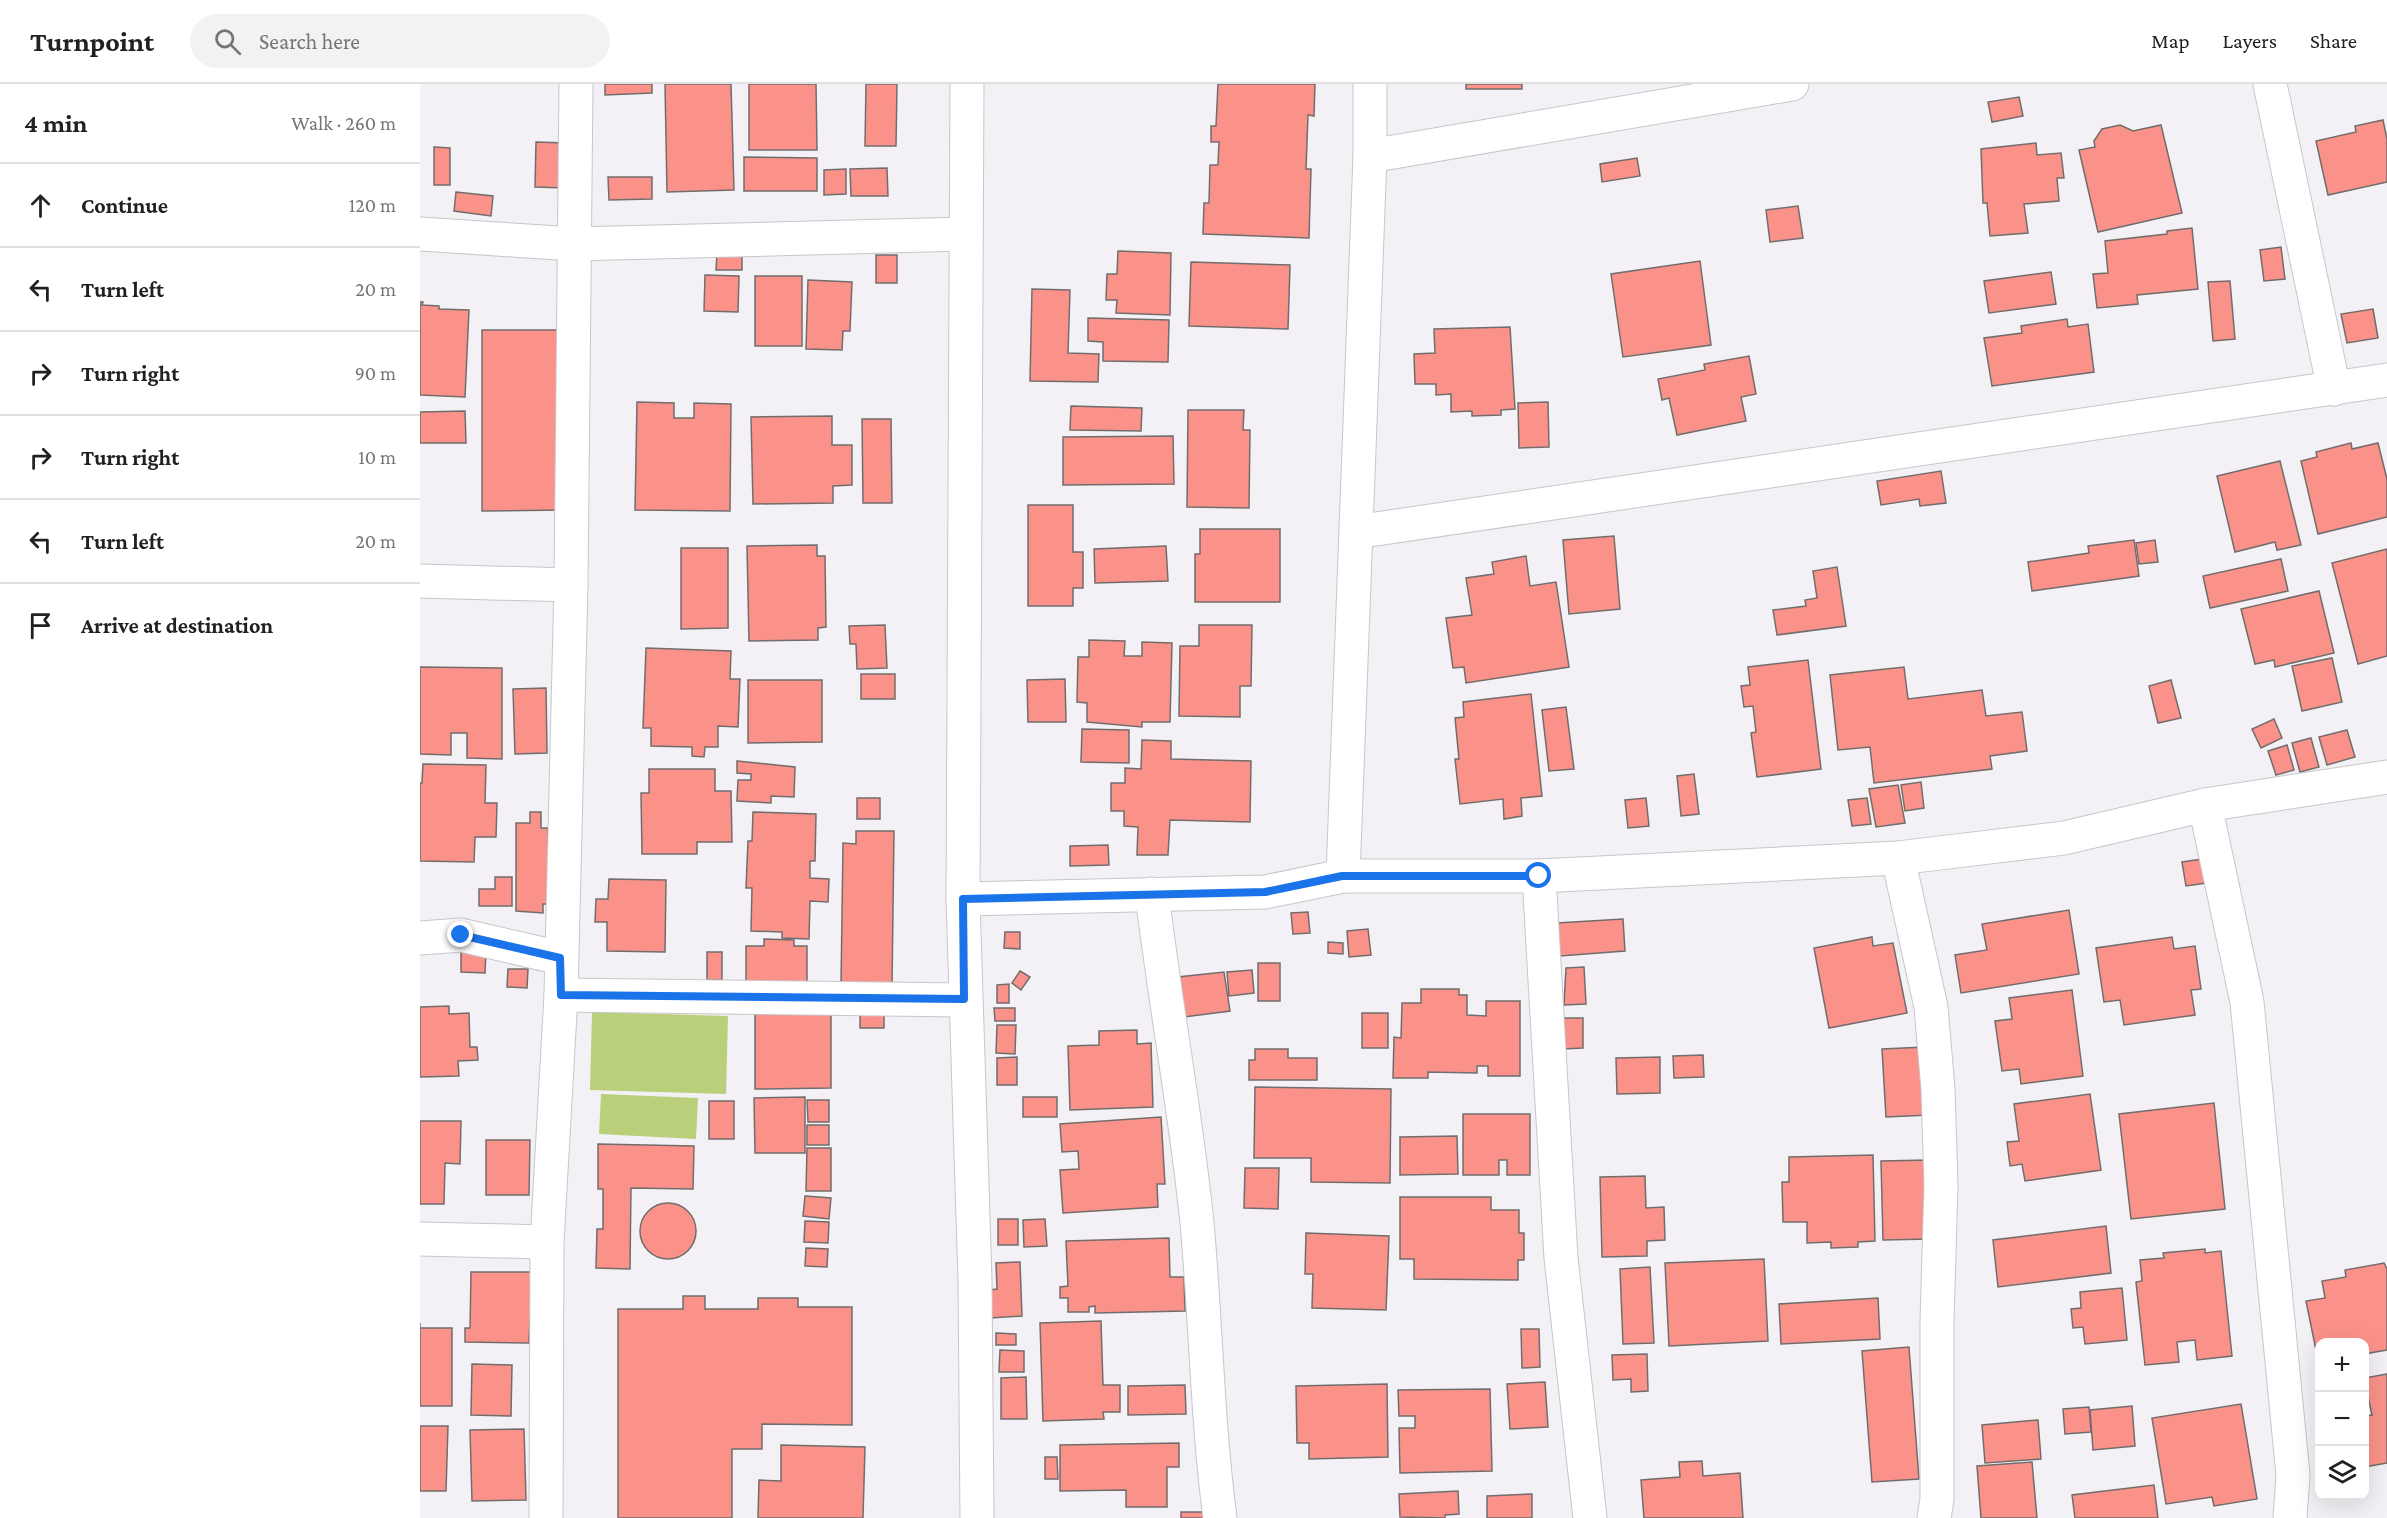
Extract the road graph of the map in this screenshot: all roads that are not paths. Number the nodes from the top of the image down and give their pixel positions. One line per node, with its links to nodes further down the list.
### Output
1 (576, 84): 10 (street)
2 (967, 84): 9 (street)
3 (1370, 84): 7 (street)
4 (1792, 84): 6 (street)
5 (2270, 84): 12 (street)
6 (1708, 91): 7 (street)
7 (1370, 156): 13 (street)
8 (420, 234): 10 (street)
9 (966, 234): 10 (street); 22 (street)
10 (574, 244): 15 (street)
11 (2387, 380): 12 (street)
12 (2334, 389): 13 (street)
13 (1356, 532): 19 (street)
14 (420, 581): 15 (street)
15 (571, 585): 24 (street)
16 (2387, 777): 17 (street)
17 (2205, 805): 18 (street); 34 (street)
18 (1899, 858): 20 (street); 33 (street)
19 (1342, 876): 20 (street); 21 (street)
20 (1539, 876): 32 (street)
21 (1152, 894): 22 (street); 31 (street)
22 (963, 899): 26 (street)
23 (420, 938): 24 (street)
24 (560, 958): 25 (street)
25 (561, 995): 26 (street); 28 (street)
26 (964, 999): 30 (street)
27 (420, 1239): 28 (street)
28 (547, 1242): 29 (street)
29 (546, 1518)
30 (977, 1518)
31 (1220, 1518)
32 (1590, 1518)
33 (1934, 1518)
34 (2290, 1518)

